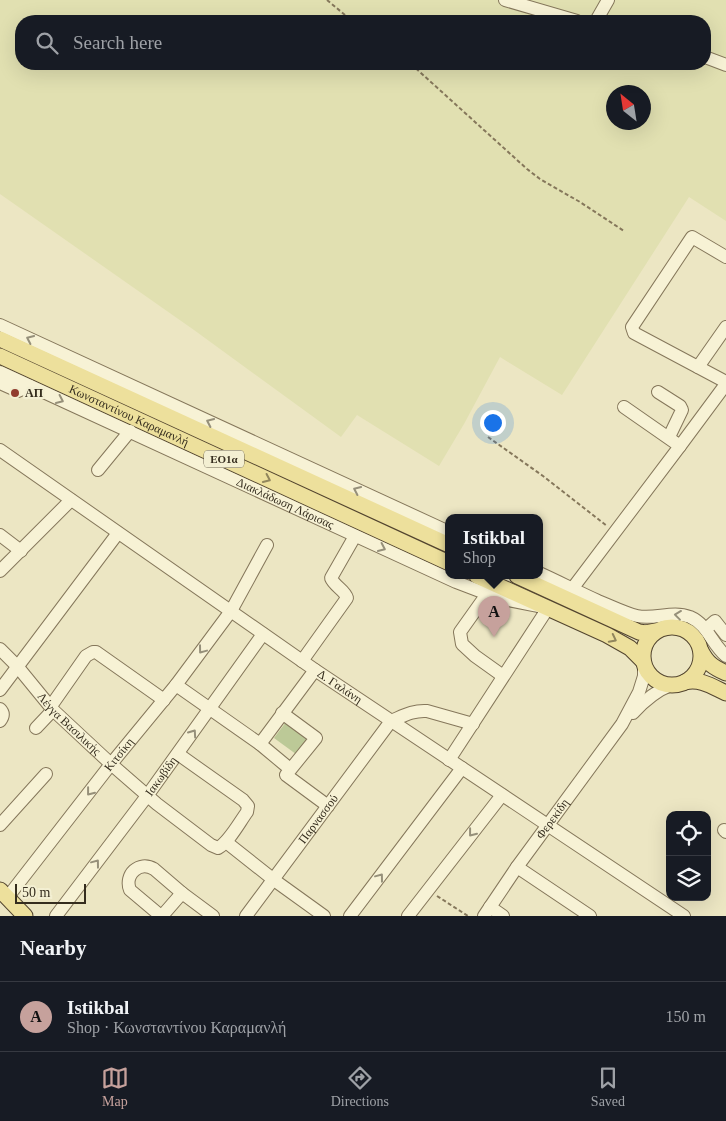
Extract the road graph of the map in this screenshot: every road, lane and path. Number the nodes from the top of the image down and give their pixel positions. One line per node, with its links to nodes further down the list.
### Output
1 (327, 0): 5 (path)
2 (504, 0): 4 (street)
3 (608, 0): 7 (street)
4 (542, 5): 6 (street)
5 (344, 15)
6 (564, 15)
7 (599, 15)
8 (711, 59): 9 (street)
9 (726, 65)
10 (418, 70): 11 (path)
11 (624, 231)
12 (726, 257): 17 (street)
13 (0, 325): 31 (street, one-way to 13)
14 (726, 327): 17 (street)
15 (0, 339): 36 (main road, Κωνσταντίνου Καραμανλή / ΕΟ1α)
16 (0, 356): 39 (main road, Κωνσταντίνου Καραμανλή / ΕΟ1α, one-way to 39)
17 (698, 367): 20 (street)
18 (0, 372): 21 (street, Διακλάδωση Λάρισας)
19 (0, 383): 21 (street)
20 (726, 383): 27 (street)
21 (30, 386): 24 (street, Διακλάδωση Λάρισας, one-way to 24)
22 (658, 392): 26 (street)
23 (624, 407): 26 (street)
24 (130, 431): 29 (street); 35 (street, Διακλάδωση Λάρισας)
25 (488, 437): 33 (path)
26 (669, 437): 27 (street)
27 (680, 446): 33 (street)
28 (0, 451): 30 (street, Δ. Γαλάνη)
29 (98, 470)
30 (71, 500): 32 (street, Δ. Γαλάνη); 38 (street)
31 (445, 530)
32 (118, 533): 49 (street, Δ. Γαλάνη); 59 (street)
33 (614, 533): 46 (street)
34 (0, 535): 38 (street)
35 (355, 536): 42 (street, Διακλάδωση Λάρισας, one-way to 42); 57 (street)
36 (445, 542)
37 (267, 545): 49 (street, Κιτσίκη)
38 (21, 551): 40 (street)
39 (445, 561)
40 (0, 571)
41 (543, 575): 46 (street)
42 (445, 577)
43 (449, 579): 47 (street, Διακλάδωση Λάρισας, one-way to 47)
44 (484, 579): 48 (main road)
45 (524, 579): 51 (main road)
46 (572, 588): 50 (street, one-way to 46)
47 (487, 594): 48 (street, Διακλάδωση Λάρισας); 62 (street)
48 (548, 608): 58 (main road, one-way to 58); 62 (street)
49 (231, 611): 52 (street, Δ. Γαλάνη); 65 (street, Κιτσίκη, one-way to 65)
50 (711, 625): 53 (street); 56 (street)
51 (656, 631): 55 (main road); 58 (main road)
52 (264, 634): 57 (street, Δ. Γαλάνη); 72 (street, Ιακωβίδη)
53 (726, 635)
54 (0, 649): 59 (street, Λέγγα Βασιλικής)
55 (701, 651): 61 (main road); 64 (main road)
56 (726, 656)
57 (302, 661): 60 (street, Δ. Γαλάνη)
58 (644, 663): 64 (main road); 77 (street, Φερεκίδη)
59 (18, 666): 66 (street); 70 (street, Λέγγα Βασιλικής)
60 (315, 670): 73 (street); 74 (street, Δ. Γαλάνη)
61 (726, 673)
62 (503, 676): 76 (street)
63 (702, 682): 64 (main road); 67 (main road); 69 (street)
64 (678, 683): 77 (street, Φερεκίδη)
65 (176, 685): 68 (street, Κιτσίκη); 72 (street)
66 (0, 690)
67 (726, 693)
68 (164, 700): 70 (street); 82 (street, Κιτσίκη)
69 (726, 701)
70 (52, 708): 78 (street); 82 (street, Λέγγα Βασιλικής)
71 (0, 709): 75 (street)
72 (209, 709): 79 (street); 80 (street, Ιακωβίδη, one-way to 72)
73 (282, 713): 79 (street); 84 (street)
74 (391, 720): 76 (street); 81 (street, Δ. Γαλάνη); 88 (street, Παρνασσού)
75 (0, 721)
76 (473, 724): 81 (street)
77 (622, 724): 90 (street, Φερεκίδη)
78 (36, 728)
79 (260, 744): 84 (street)
80 (178, 754): 87 (street, Ιακωβίδη); 91 (street)
81 (449, 760): 83 (street, Δ. Γαλάνη)
82 (111, 764): 87 (street, Λέγγα Βασιλικής); 96 (street, Κιτσίκη, one-way to 96)
83 (462, 768): 86 (street, Δ. Γαλάνη); 104 (street, one-way to 83)
84 (290, 769): 88 (street)
85 (46, 774): 89 (street)
86 (502, 795): 90 (street, Δ. Γαλάνη); 94 (street, one-way to 94)
87 (147, 796): 91 (street, Λέγγα Βασιλικής); 99 (street, Ιακωβίδη, one-way to 87)
88 (328, 806): 93 (street, Παρνασσού)
89 (0, 825)
90 (548, 825): 92 (street, Φερεκίδη); 109 (street, Δ. Γαλάνη)
91 (222, 845): 93 (street, Λέγγα Βασιλικής)
92 (517, 867): 97 (street, Φερεκίδη); 108 (street)
93 (274, 880): 102 (street, Παρνασσού); 103 (street, Λέγγα Βασιλικής)
94 (428, 890): 105 (street); 106 (path)
95 (182, 893): 100 (street); 100 (street); 101 (street)
96 (4, 894): 98 (main road)
97 (487, 912): 107 (street)
98 (25, 916)
99 (56, 916)
100 (162, 916)
101 (213, 916)
102 (246, 916)
103 (324, 916)
104 (350, 916)
105 (408, 916)
106 (468, 916)
107 (503, 916)
108 (590, 916)
109 (684, 916)

